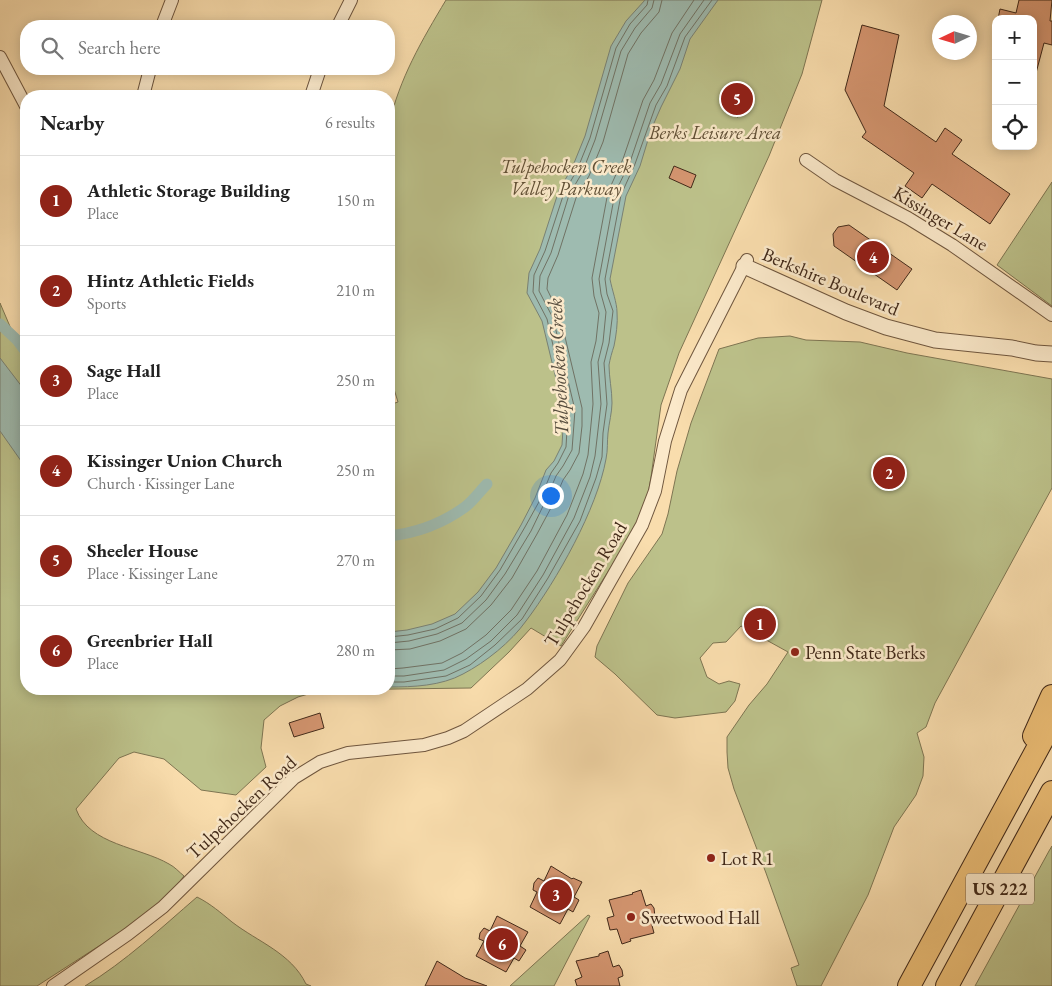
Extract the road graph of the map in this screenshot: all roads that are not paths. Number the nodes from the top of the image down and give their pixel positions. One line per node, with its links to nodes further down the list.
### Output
1 (172, 0): 3 (street)
2 (351, 0): 4 (street)
3 (164, 20)
4 (341, 20)
5 (0, 57): 10 (street)
6 (148, 75): 8 (street)
7 (318, 75): 9 (street)
8 (145, 90)
9 (313, 90)
10 (20, 95)
11 (806, 160): 13 (street, Kissinger Lane)
12 (745, 263): 14 (street, Berkshire Boulevard); 19 (street, Tulpehocken Road)
13 (1052, 315)
14 (1052, 354)
15 (1052, 696): 18 (highway, US 222)
16 (1052, 722): 18 (highway)
17 (1052, 792): 21 (highway, US 222)
18 (969, 875): 20 (highway, US 222)
19 (53, 986)
20 (909, 986)
21 (947, 986)

